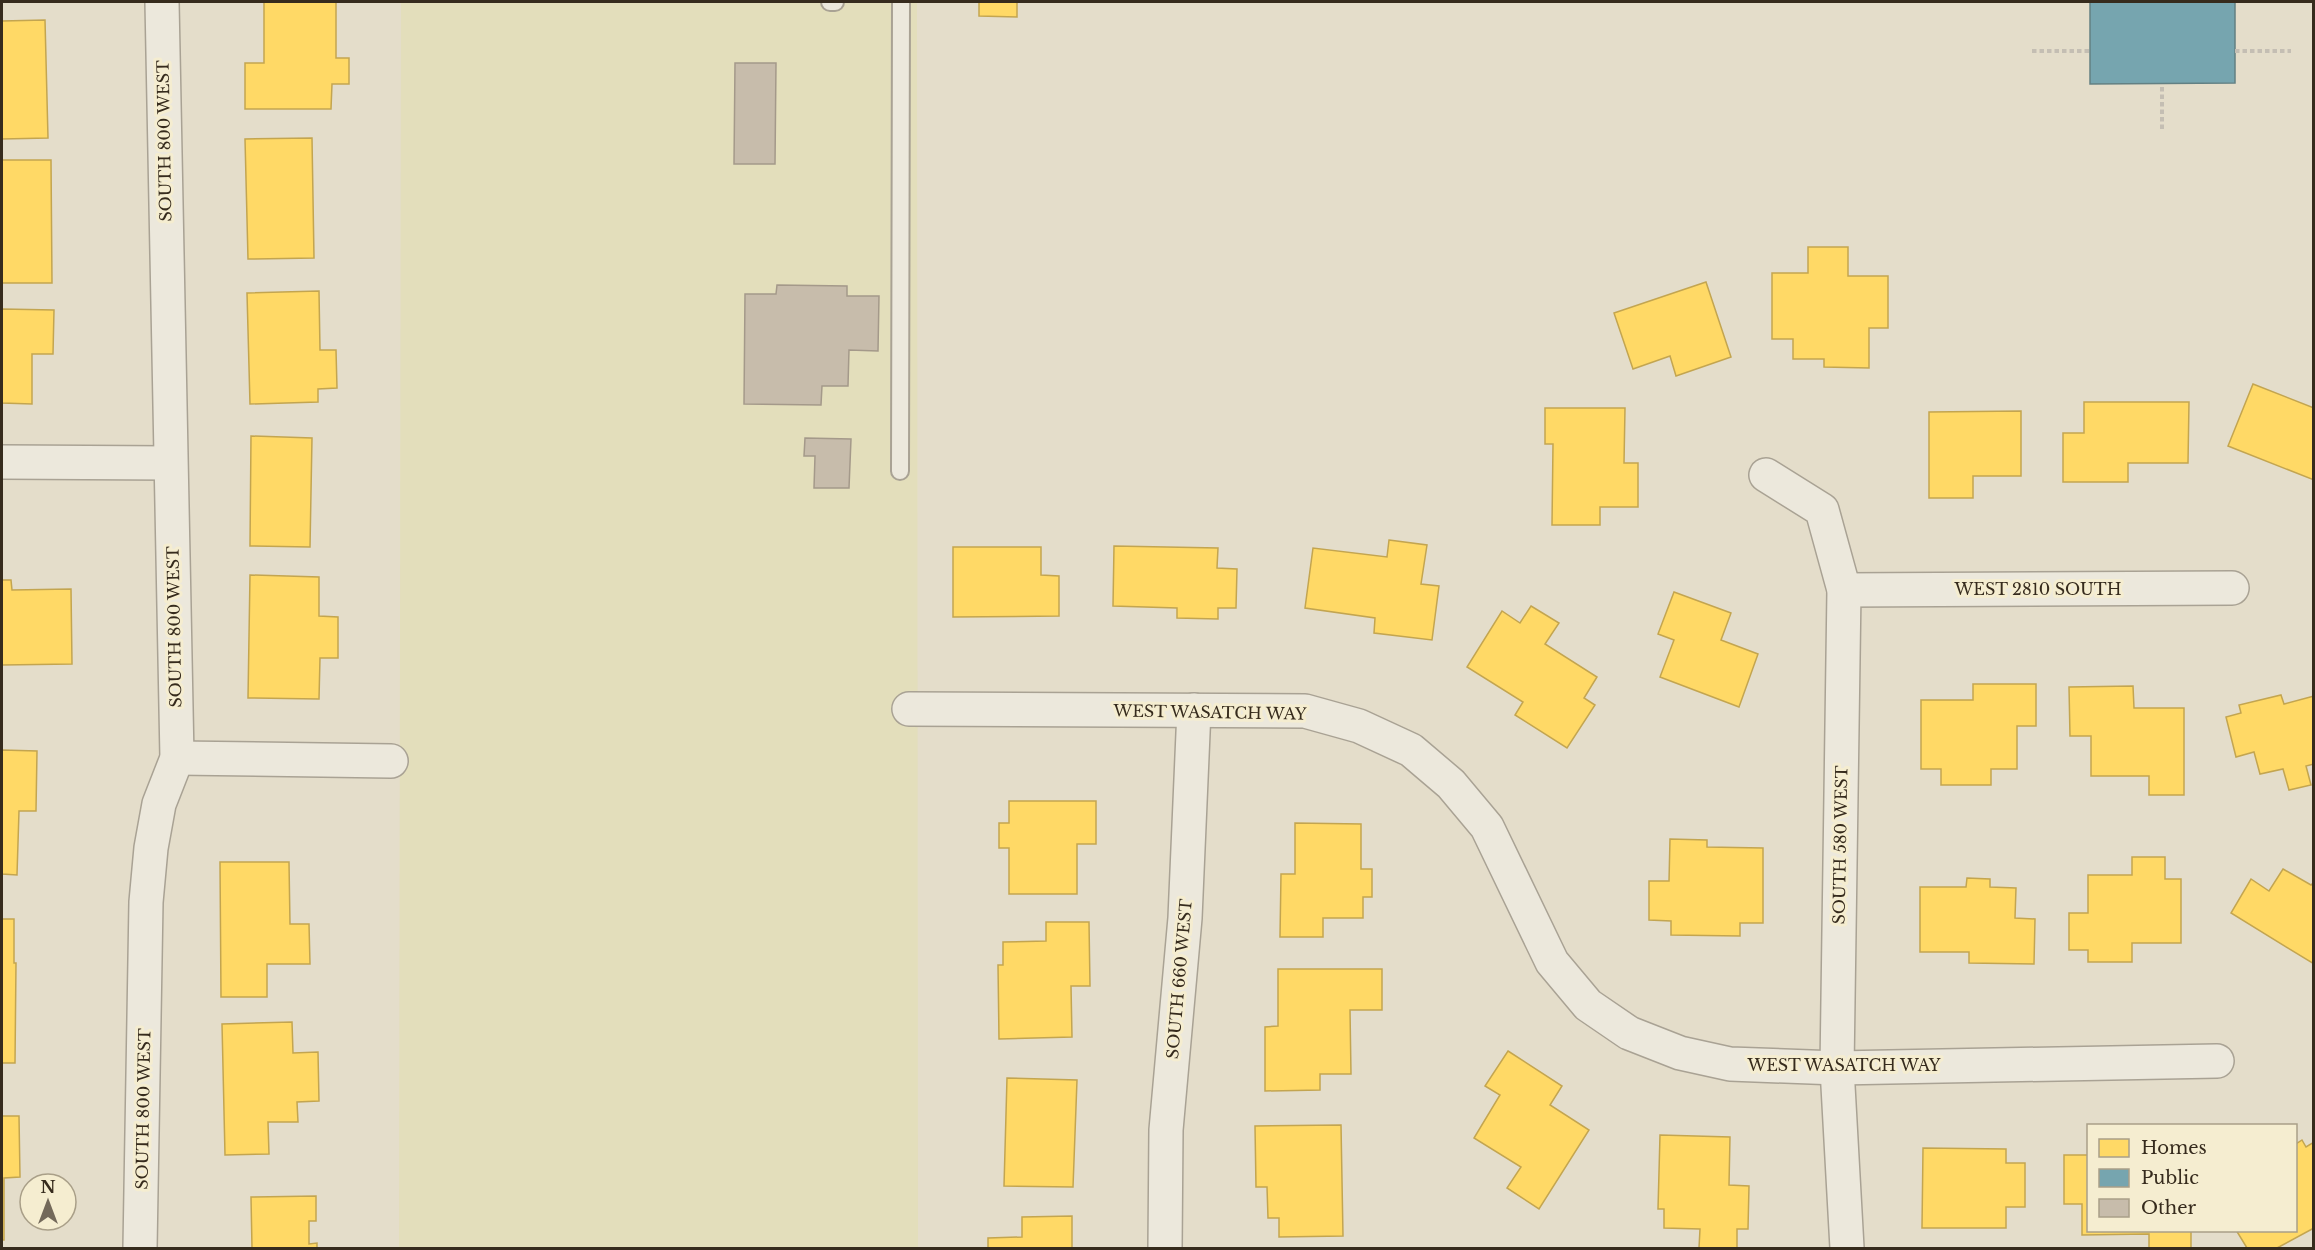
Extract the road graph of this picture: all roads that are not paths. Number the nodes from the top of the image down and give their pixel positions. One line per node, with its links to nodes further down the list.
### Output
1 (162, 2): 6 (street, SOUTH 800 WEST)
2 (830, 2): 3 (lane)
3 (835, 2)
4 (901, 2): 7 (lane)
5 (2, 462): 6 (street)
6 (170, 463): 13 (street, SOUTH 800 WEST)
7 (900, 471)
8 (1766, 475): 10 (street, SOUTH 580 WEST)
9 (2232, 588): 10 (street, WEST 2810 SOUTH)
10 (1844, 590): 16 (street, SOUTH 580 WEST)
11 (909, 709): 12 (street, WEST WASATCH WAY)
12 (1194, 710): 16 (street, WEST WASATCH WAY); 18 (street, SOUTH 660 WEST)
13 (177, 758): 14 (street); 17 (street, SOUTH 800 WEST)
14 (391, 761)
15 (2217, 1061): 16 (street, WEST WASATCH WAY)
16 (1837, 1068): 19 (street, SOUTH 580 WEST)
17 (140, 1248)
18 (1165, 1248)
19 (1848, 1248)

